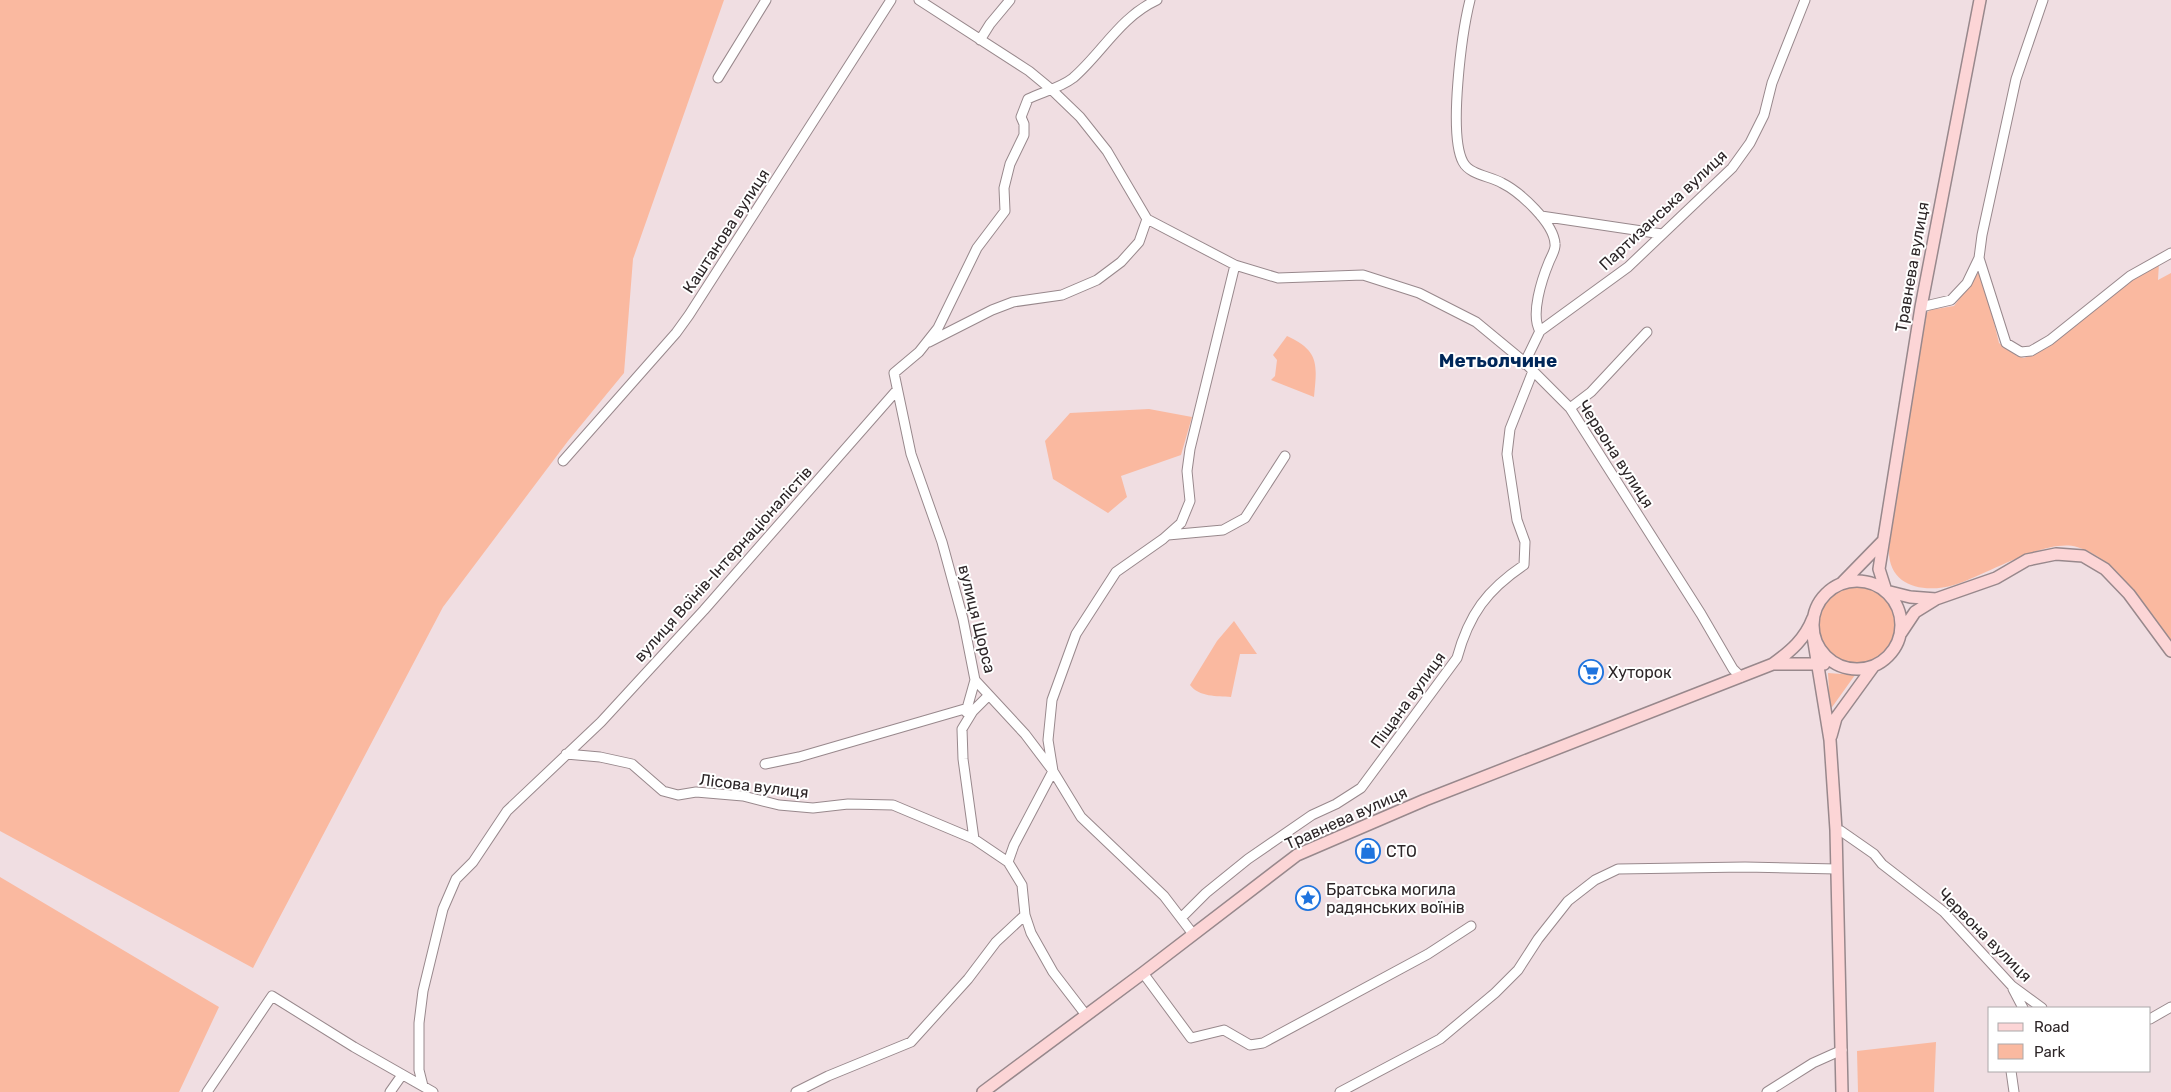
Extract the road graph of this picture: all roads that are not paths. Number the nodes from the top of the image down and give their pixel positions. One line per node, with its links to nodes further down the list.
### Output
1 (766, 0): 11 (street)
2 (891, 0): 28 (street, Каштанова вулиця)
3 (919, 0): 10 (street)
4 (1010, 0): 10 (street)
5 (1470, 0): 13 (street)
6 (1805, 0): 15 (street, Партизанська вулиця)
7 (1980, 0): 19 (street, Травнева вулиця)
8 (2044, 0): 17 (street)
9 (1153, 1): 12 (street, вулиця Щорса)
10 (980, 40): 12 (street)
11 (718, 78)
12 (1052, 90): 14 (street); 22 (street, вулиця Щорса)
13 (1541, 216): 15 (street); 20 (street)
14 (1147, 219): 18 (street, Червона вулиця); 22 (street, вулиця Щорса)
15 (1662, 234): 20 (street, Партизанська вулиця)
16 (2171, 254): 17 (street)
17 (1979, 258): 19 (street)
18 (1235, 266): 23 (street, Червона вулиця); 29 (street)
19 (1921, 307): 30 (street, Травнева вулиця)
20 (1540, 331): 23 (street)
21 (1647, 332): 26 (street)
22 (926, 343): 25 (street, вулиця Щорса)
23 (1524, 364): 24 (street, Червона вулиця)
24 (1533, 370): 26 (street, Червона вулиця); 56 (street, Піщана вулиця)
25 (897, 390): 43 (street, вулиця Щорса); 48 (street, вулиця Воїнів-Інтернаціоналістів)
26 (1570, 408): 42 (street, Червона вулиця)
27 (1285, 456): 29 (street)
28 (564, 461)
29 (1167, 535): 50 (street)
30 (1882, 542): 31 (street); 32 (street, Травнева вулиця)
31 (1842, 583): 32 (street); 34 (street)
32 (1886, 592): 33 (street); 35 (street)
33 (1936, 599): 35 (street); 37 (street)
34 (1812, 618): 36 (street); 38 (street)
35 (1901, 634): 41 (street)
36 (1813, 636): 39 (street); 40 (street)
37 (2171, 651)
38 (1773, 664): 39 (street); 42 (street, Травнева вулиця)
39 (1817, 664): 40 (street); 47 (street)
40 (1837, 666): 41 (street)
41 (1873, 667): 47 (street)
42 (1741, 677): 58 (street, Травнева вулиця)
43 (975, 680): 44 (street, вулиця Щорса); 45 (street)
44 (988, 696): 46 (street); 50 (street, вулиця Щорса)
45 (968, 708): 46 (street); 49 (street)
46 (962, 729): 52 (street)
47 (1830, 740): 51 (street)
48 (566, 754): 52 (street, Лісова вулиця); 69 (street, вулиця Воїнів-Інтернаціоналістів)
49 (765, 764)
50 (1053, 771): 53 (street); 56 (street, вулиця Щорса)
51 (1836, 830): 54 (street); 60 (street, Червона вулиця)
52 (974, 838): 53 (street, Лісова вулиця)
53 (1008, 862): 55 (street)
54 (1837, 868): 66 (street); 75 (street)
55 (1025, 915): 64 (street); 73 (street)
56 (1181, 918): 58 (street, вулиця Щорса)
57 (1471, 926): 59 (street)
58 (1193, 934): 59 (street, Травнева вулиця)
59 (1143, 972): 64 (street, Травнева вулиця)
60 (2012, 986): 61 (street); 62 (street, Червона вулиця)
61 (2022, 1007)
62 (2041, 1007)
63 (2171, 1007): 65 (street)
64 (1086, 1015): 74 (street, Травнева вулиця)
65 (2151, 1018)
66 (1842, 1050): 76 (street); 77 (street)
67 (2011, 1072): 78 (street)
68 (402, 1075): 69 (street); 70 (street); 71 (street)
69 (423, 1086): 72 (street)
70 (207, 1092)
71 (390, 1092)
72 (433, 1092)
73 (796, 1092)
74 (983, 1092)
75 (1340, 1092)
76 (1767, 1092)
77 (1842, 1092)
78 (2014, 1092)

